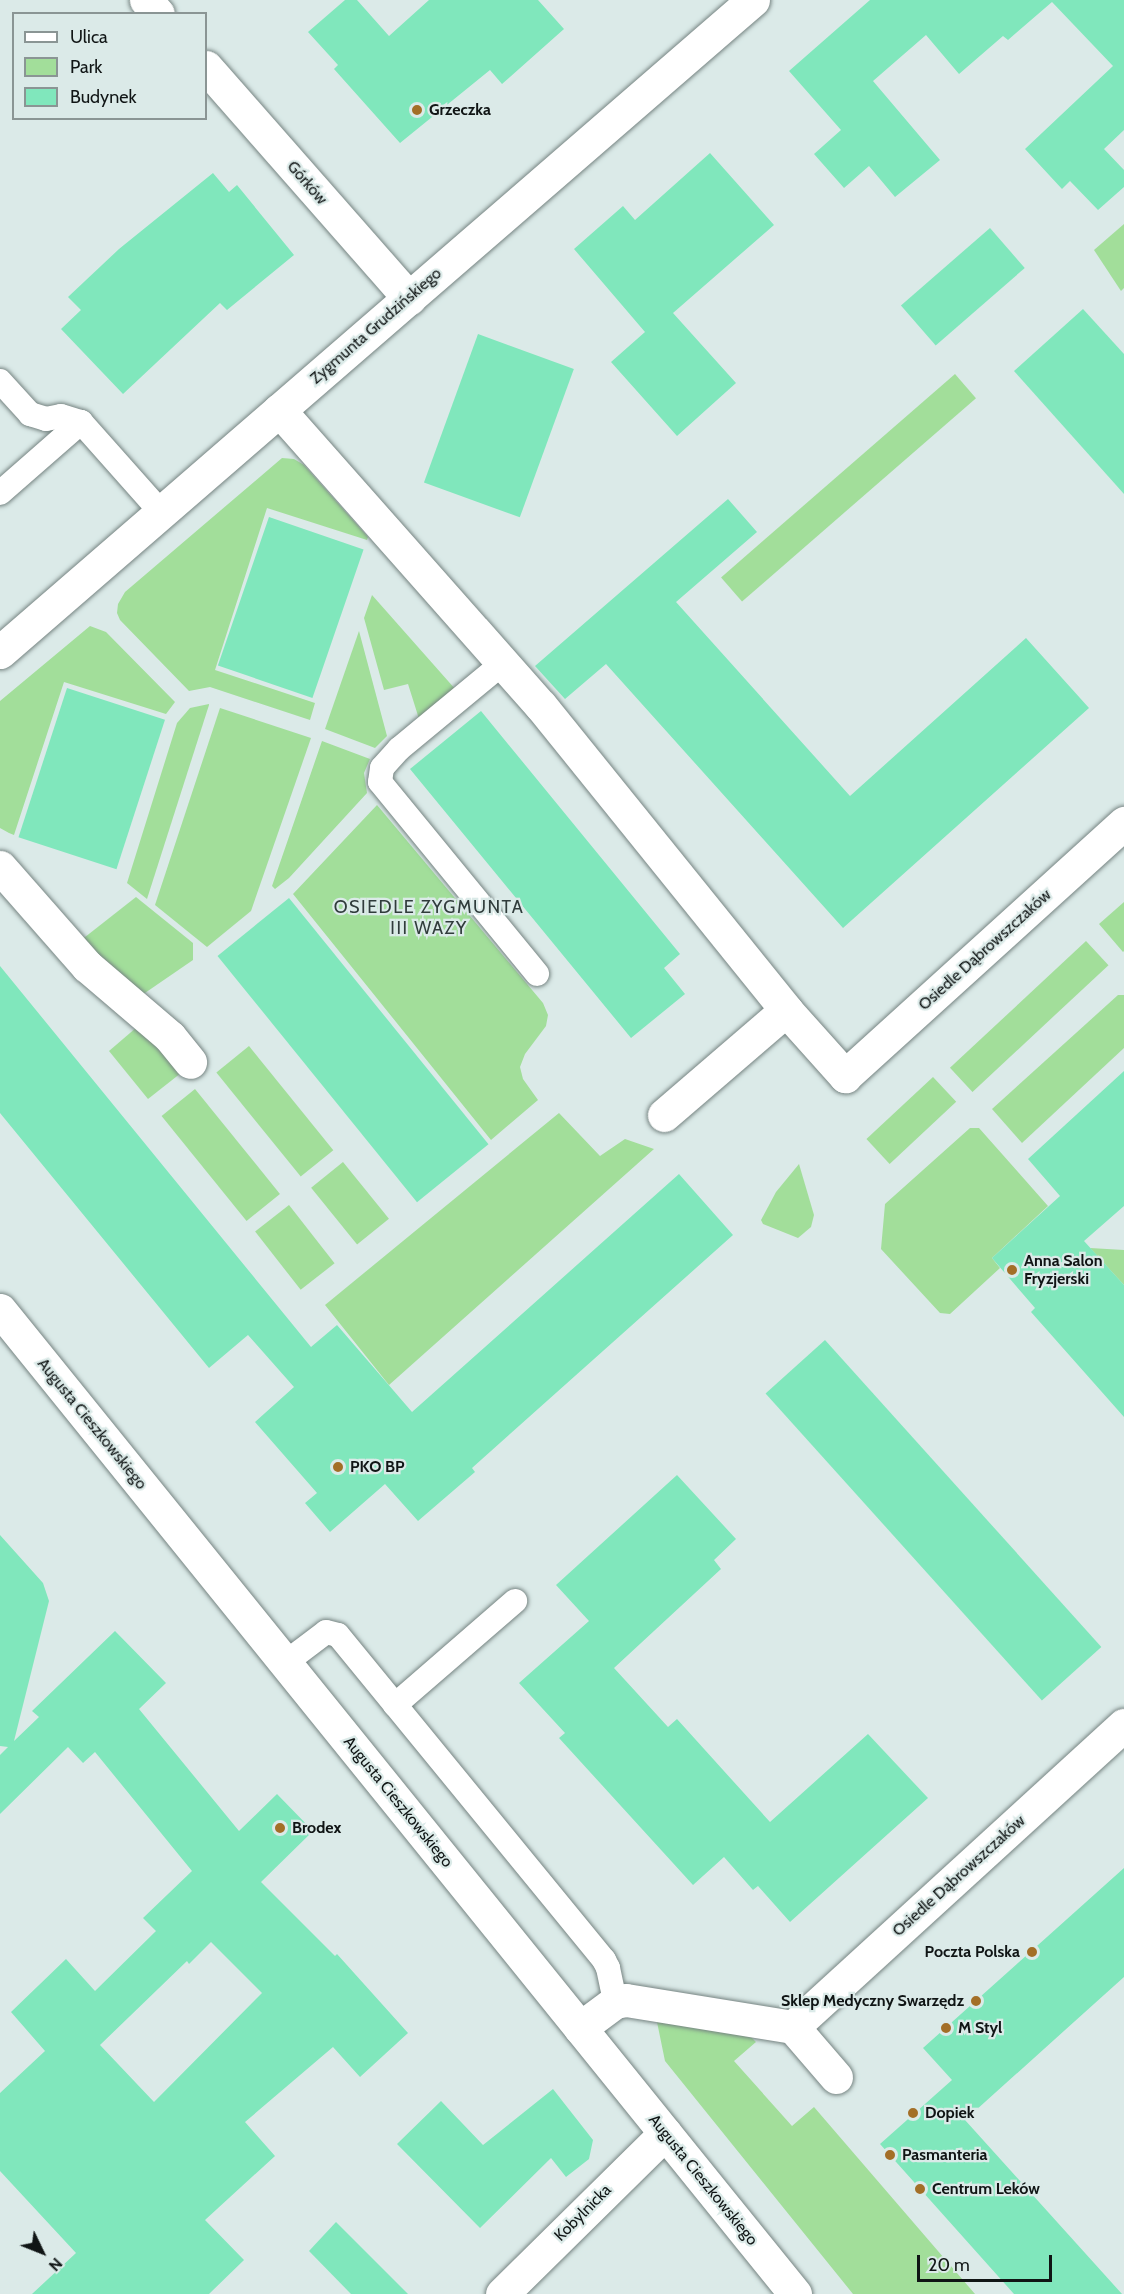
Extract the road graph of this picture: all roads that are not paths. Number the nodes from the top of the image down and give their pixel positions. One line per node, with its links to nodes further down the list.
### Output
1 (146, 0): 3 (street)
2 (753, 0): 5 (street, Zygmunta Grudzińskiego)
3 (156, 12)
4 (207, 68): 5 (street, Górków)
5 (409, 298): 7 (street, Zygmunta Grudzińskiego)
6 (0, 381): 8 (lane)
7 (279, 410): 10 (street, Zygmunta Grudzińskiego); 12 (street)
8 (81, 422): 9 (lane); 10 (lane)
9 (0, 493)
10 (161, 512): 11 (street, Zygmunta Grudzińskiego)
11 (0, 652)
12 (503, 663): 15 (lane); 16 (street)
13 (1124, 823): 16 (street, Osiedle Dąbrowszczaków)
14 (0, 867): 17 (street)
15 (537, 974)
16 (793, 1019): 18 (street)
17 (190, 1062)
18 (664, 1115)
19 (0, 1310): 21 (street, Augusta Cieszkowskiego)
20 (515, 1601): 22 (lane)
21 (285, 1663): 22 (lane); 26 (street, Augusta Cieszkowskiego)
22 (395, 1705): 24 (lane)
23 (1124, 1725): 25 (street, Osiedle Dąbrowszczaków)
24 (615, 2002): 25 (street); 26 (street)
25 (793, 2027): 27 (street)
26 (580, 2028): 28 (street, Augusta Cieszkowskiego)
27 (836, 2077)
28 (665, 2133): 29 (street, Kobylnicka); 30 (street, Augusta Cieszkowskiego)
29 (502, 2294)
30 (795, 2294)

